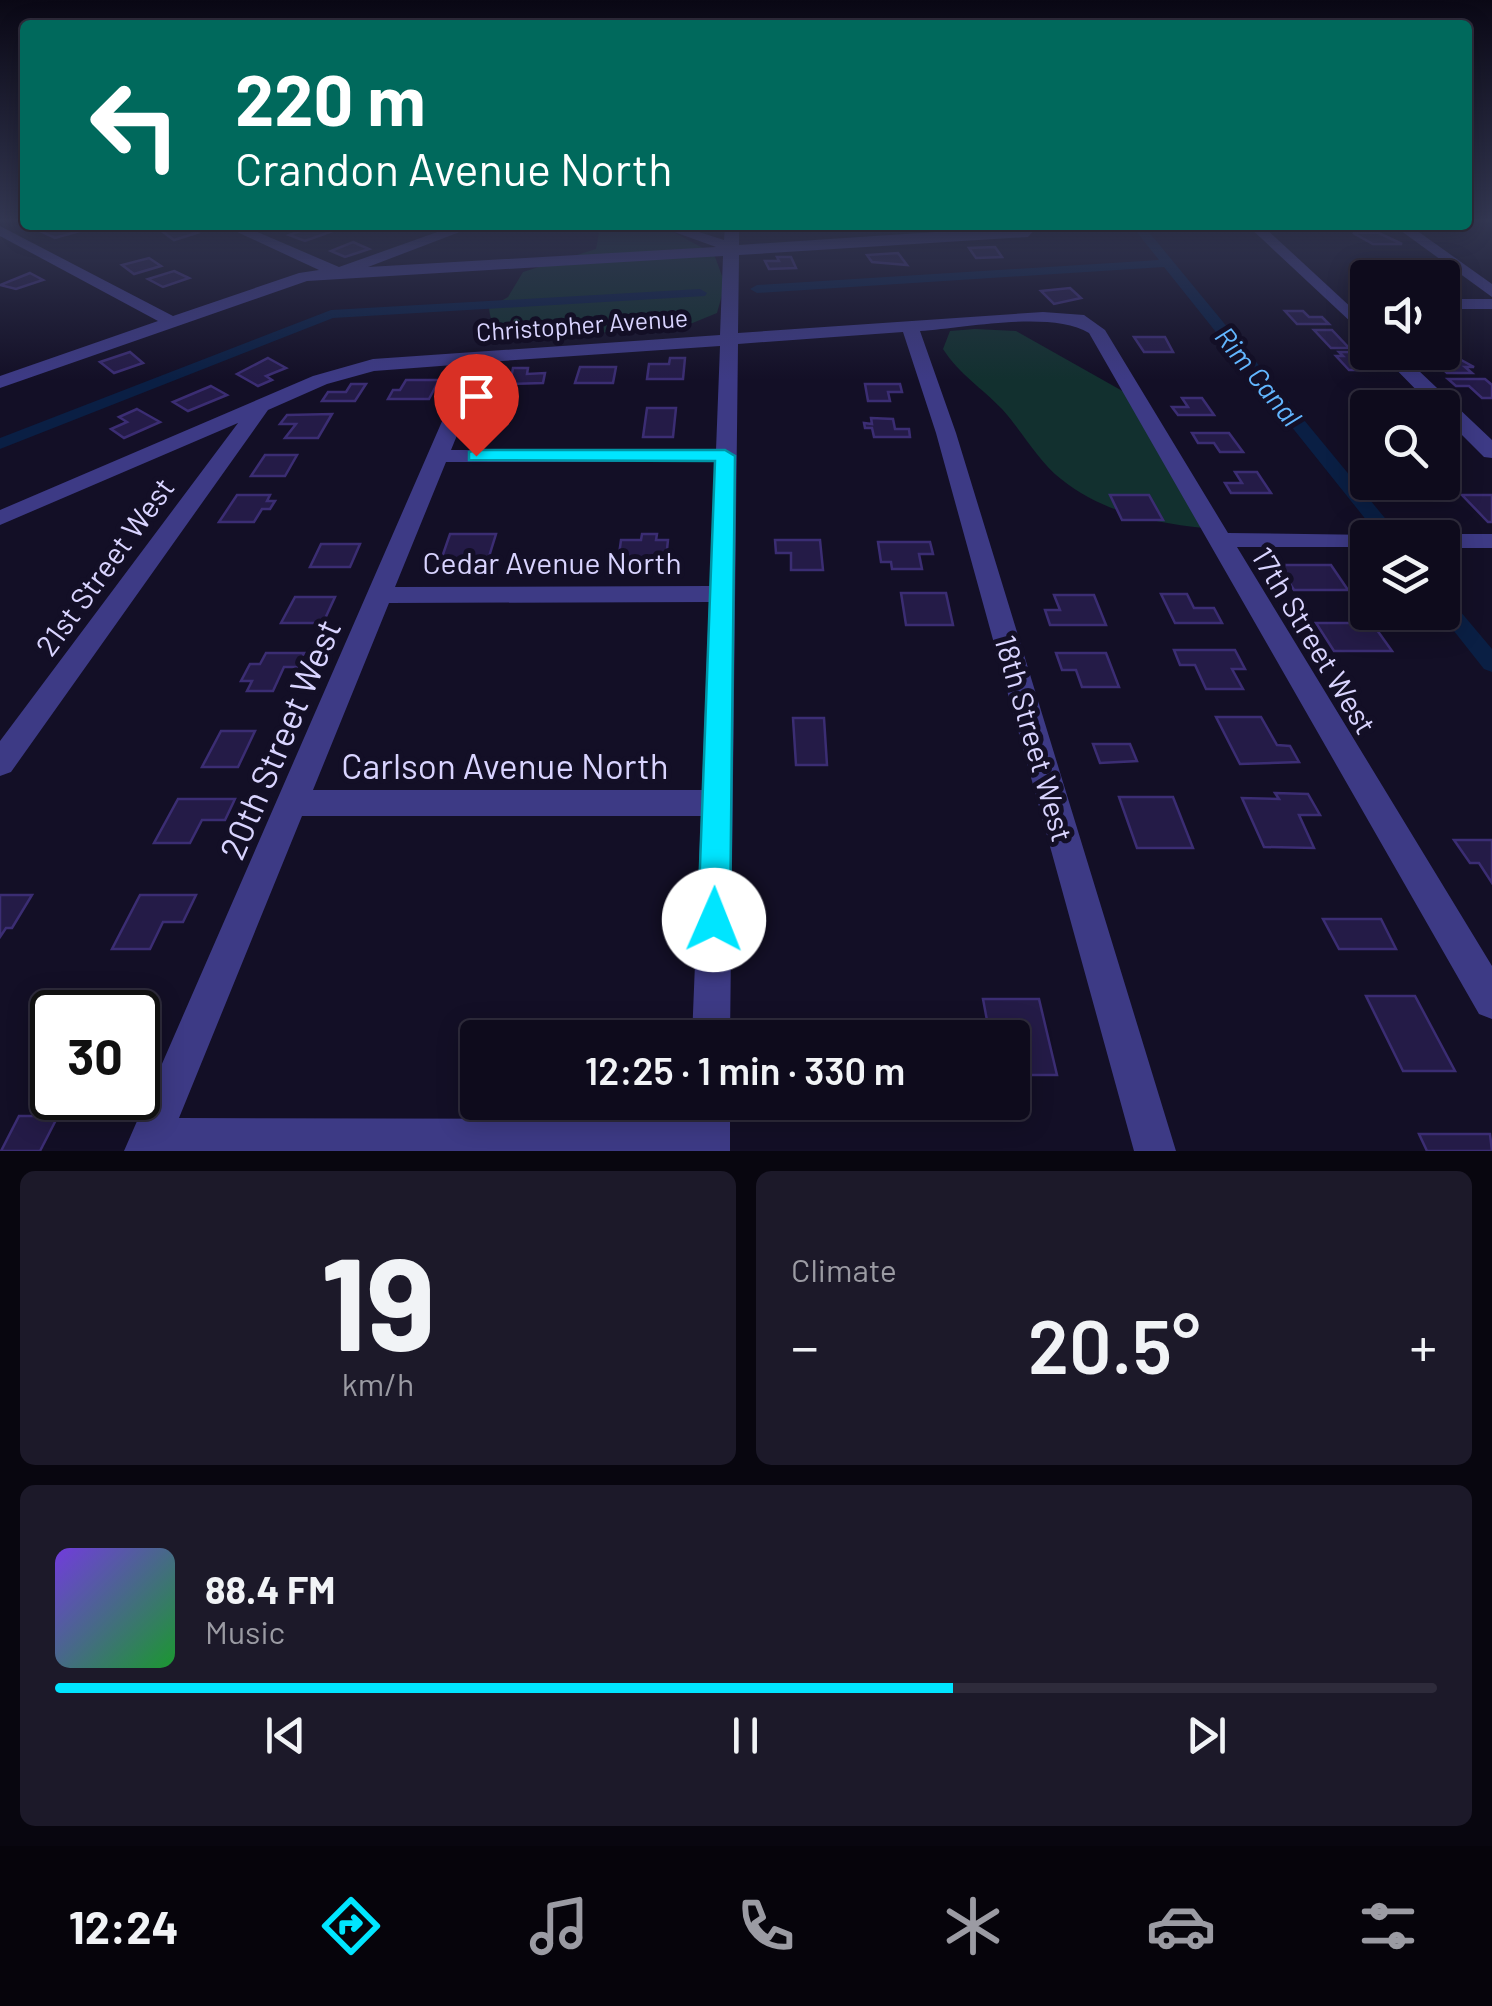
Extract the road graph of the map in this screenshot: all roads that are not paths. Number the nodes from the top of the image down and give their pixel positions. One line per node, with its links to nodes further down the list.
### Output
1 (80, 273): 14 (street)
2 (338, 273): 3 (street); 14 (street)
3 (341, 273)
4 (731, 273): 16 (street)
5 (1304, 273): 8 (street)
6 (1466, 273): 7 (street)
7 (1492, 292)
8 (1337, 304): 9 (street); 12 (street)
9 (1350, 304)
10 (1460, 304): 11 (street)
11 (1492, 304)
12 (1350, 316)
13 (1078, 319): 15 (street, Christopher Avenue); 25 (street, 17th Street West)
14 (170, 321): 19 (street)
15 (910, 327): 16 (street, Christopher Avenue); 38 (street, 18th Street West)
16 (728, 340): 17 (street, Christopher Avenue); 23 (street)
17 (480, 356): 20 (street, Christopher Avenue); 22 (street, 20th Street West)
18 (1407, 370): 21 (street)
19 (0, 382)
20 (261, 406): 24 (street, Christopher Avenue); 31 (street, 21st Street West)
21 (1492, 452)
22 (440, 456): 23 (street); 30 (street, 20th Street West)
23 (725, 456): 29 (street)
24 (0, 518)
25 (1218, 540): 26 (street); 34 (street, 17th Street West)
26 (1350, 540)
27 (1460, 541): 28 (street)
28 (1492, 541)
29 (722, 594): 30 (street, Cedar Avenue North); 33 (street)
30 (382, 595): 32 (street, 20th Street West)
31 (0, 764)
32 (293, 802): 33 (street, Carlson Avenue North); 37 (street, 20th Street West)
33 (716, 802): 35 (street)
34 (1492, 1001)
35 (711, 1020)
36 (709, 1131): 37 (street)
37 (148, 1145)
38 (1155, 1151)

